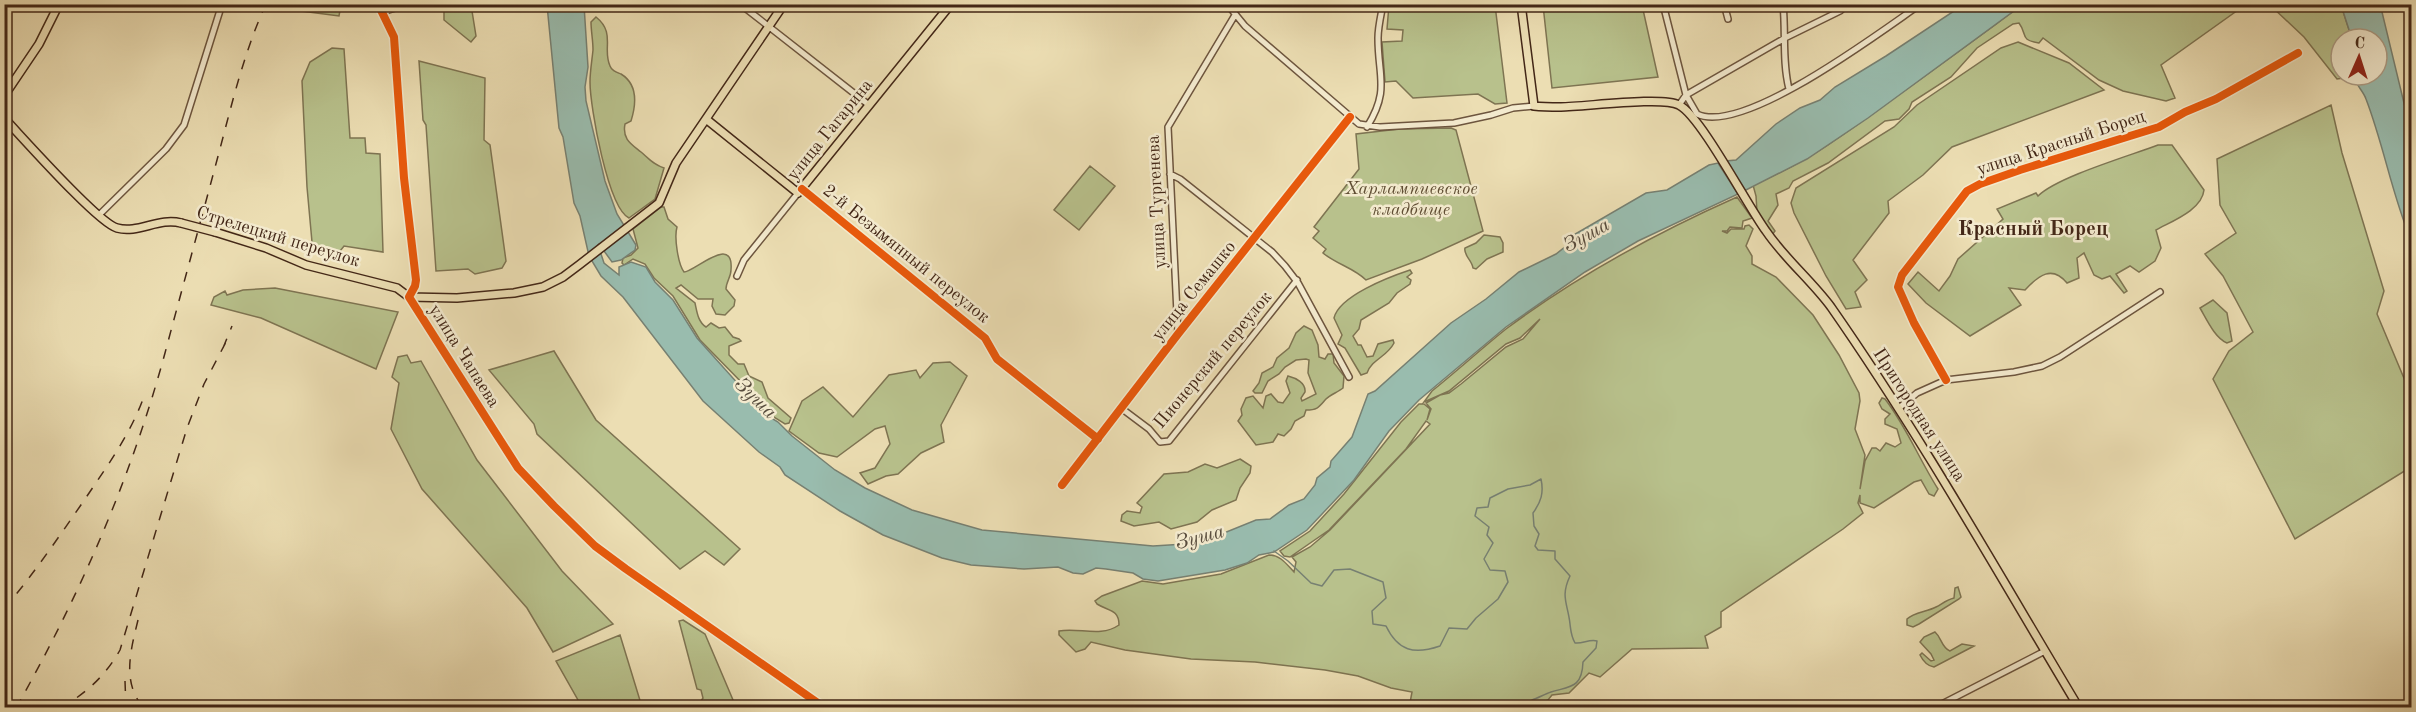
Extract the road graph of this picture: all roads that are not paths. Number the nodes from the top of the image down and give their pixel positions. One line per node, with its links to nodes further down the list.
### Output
1 (59, 4): 24 (main road)
2 (222, 4): 34 (street)
3 (378, 4): 16 (street, улица Чапаева)
4 (409, 4): 16 (street)
5 (740, 4): 19 (street)
6 (784, 4): 19 (main road)
7 (951, 4): 25 (main road, улица Гагарина)
8 (1227, 4): 17 (street)
9 (1383, 4): 31 (street)
10 (1521, 4): 27 (main road)
11 (1663, 4): 23 (street)
12 (1724, 4): 18 (street)
13 (1783, 4): 20 (street)
14 (1848, 4): 20 (street)
15 (1921, 4): 22 (street)
16 (383, 12): 39 (street, улица Чапаева)
17 (1235, 15): 28 (street); 32 (street, улица Тургенева)
18 (1728, 19)
19 (768, 24): 25 (street); 30 (main road)
20 (1785, 38): 22 (street); 23 (street)
21 (2298, 52): 42 (street, улица Красный Борец)
22 (1789, 89): 23 (street)
23 (1686, 95): 26 (street)
24 (4, 96)
25 (869, 105): 33 (main road, улица Гагарина)
26 (1679, 105): 27 (main road); 44 (main road, Пригородная улица)
27 (1534, 106): 31 (street)
28 (1350, 117): 31 (street); 35 (street, улица Семашко)
29 (4, 118): 34 (main road, Стрелецкий переулок)
30 (706, 119): 33 (main road, 2-й Безымянный переулок); 39 (main road, Стрелецкий переулок)
31 (1367, 126)
32 (1170, 174): 35 (street); 40 (street, улица Тургенева)
33 (800, 191): 36 (street, улица Гагарина); 45 (street, 2-й Безымянный переулок)
34 (99, 215): 39 (main road, Стрелецкий переулок, bridge)
35 (1255, 239): 37 (street); 40 (street, улица Семашко)
36 (737, 276)
37 (1297, 280): 41 (street); 43 (street, Пионерский переулок)
38 (2160, 292): 42 (street)
39 (409, 297): 49 (street, улица Чапаева)
40 (1178, 334): 43 (street, улица Семашко)
41 (1349, 377)
42 (1946, 380): 44 (street)
43 (1121, 408): 45 (street, улица Семашко)
44 (1899, 408): 47 (main road, Пригородная улица)
45 (1098, 439): 46 (street, улица Семашко)
46 (1062, 485)
47 (2045, 651): 48 (main road, Пригородная улица); 50 (street)
48 (2076, 706)
49 (825, 708)
50 (1934, 708)

